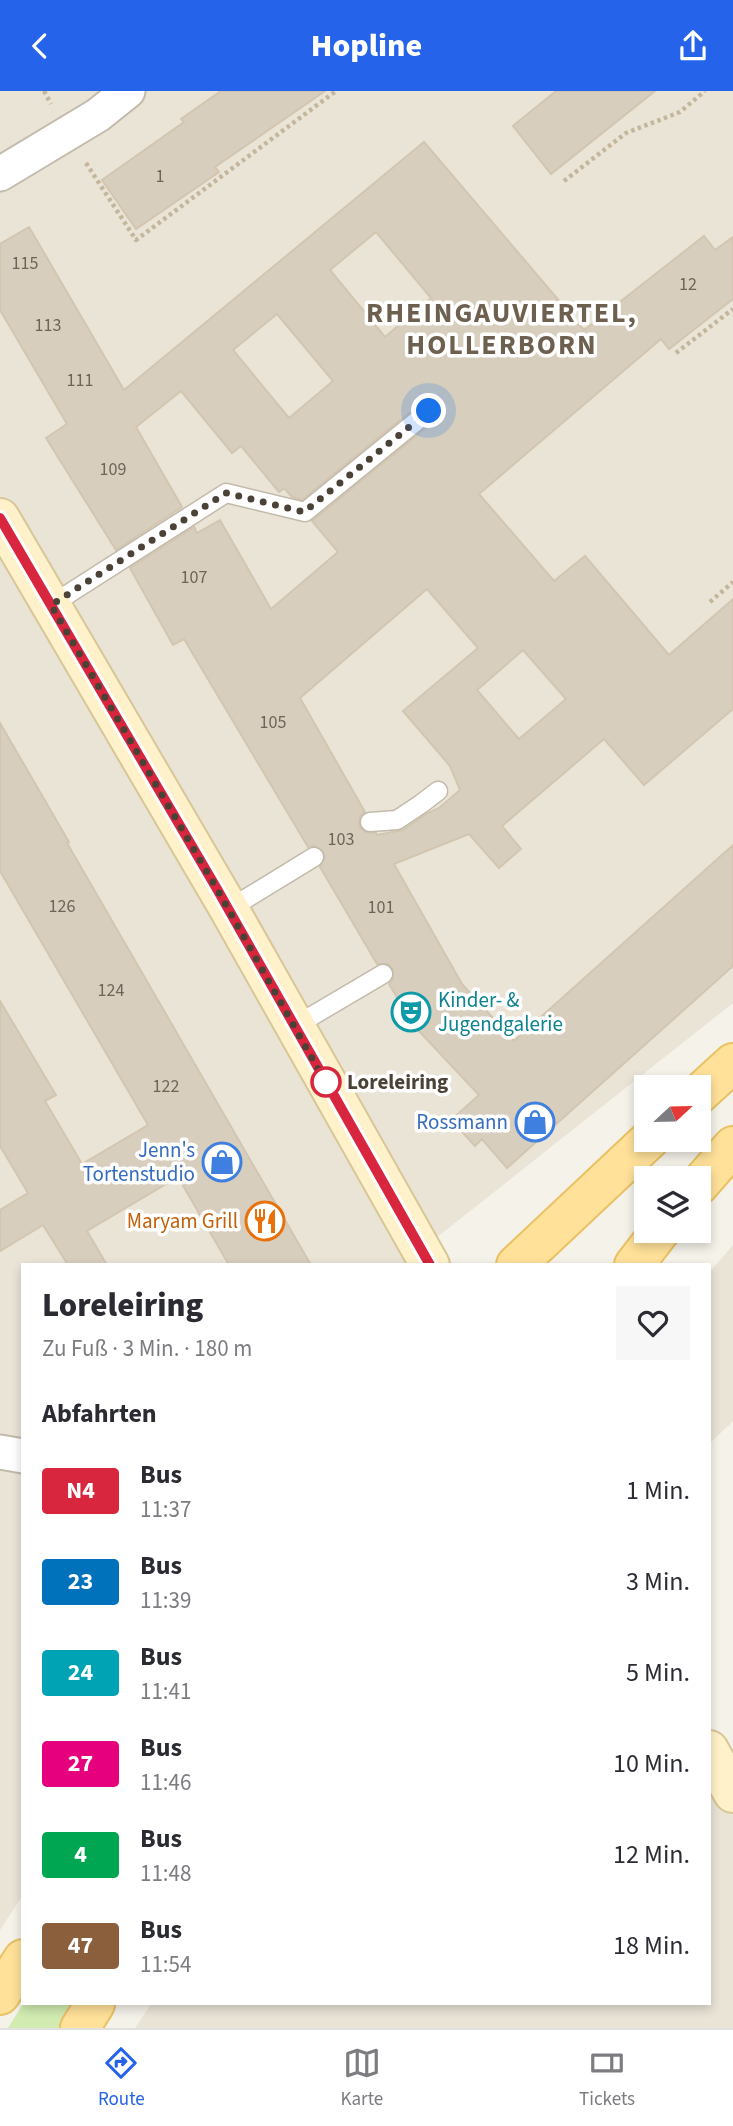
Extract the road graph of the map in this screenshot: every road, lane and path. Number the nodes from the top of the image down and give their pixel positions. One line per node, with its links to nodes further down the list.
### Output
1 (44, 91): 5 (path)
2 (128, 91): 5 (street)
3 (336, 91): 5 (path)
4 (705, 91): 7 (path)
5 (68, 135): 6 (street)
6 (0, 174)
7 (564, 181)
8 (733, 309): 9 (path)
9 (676, 353)
10 (429, 411): 14 (lane)
11 (0, 518): 14 (main road)
12 (733, 582): 13 (path)
13 (710, 602)
14 (51, 605): 18 (main road)
15 (438, 791): 16 (lane)
16 (370, 822)
17 (314, 857): 18 (lane)
18 (229, 909): 20 (main road)
19 (383, 974): 20 (lane)
20 (295, 1026): 27 (main road)
21 (733, 1063): 22 (main road)
22 (711, 1083)
23 (733, 1146): 25 (main road)
24 (636, 1152): 28 (main road)
25 (711, 1171)
26 (651, 1243): 29 (main road)
27 (429, 1263)
28 (518, 1263)
29 (636, 1263)
30 (0, 1452): 31 (street)
31 (21, 1456)
32 (711, 1754): 33 (main road)
33 (733, 1793)
34 (21, 1962): 35 (main road)
35 (0, 1995)
36 (94, 2005): 37 (main road)
37 (80, 2028)

